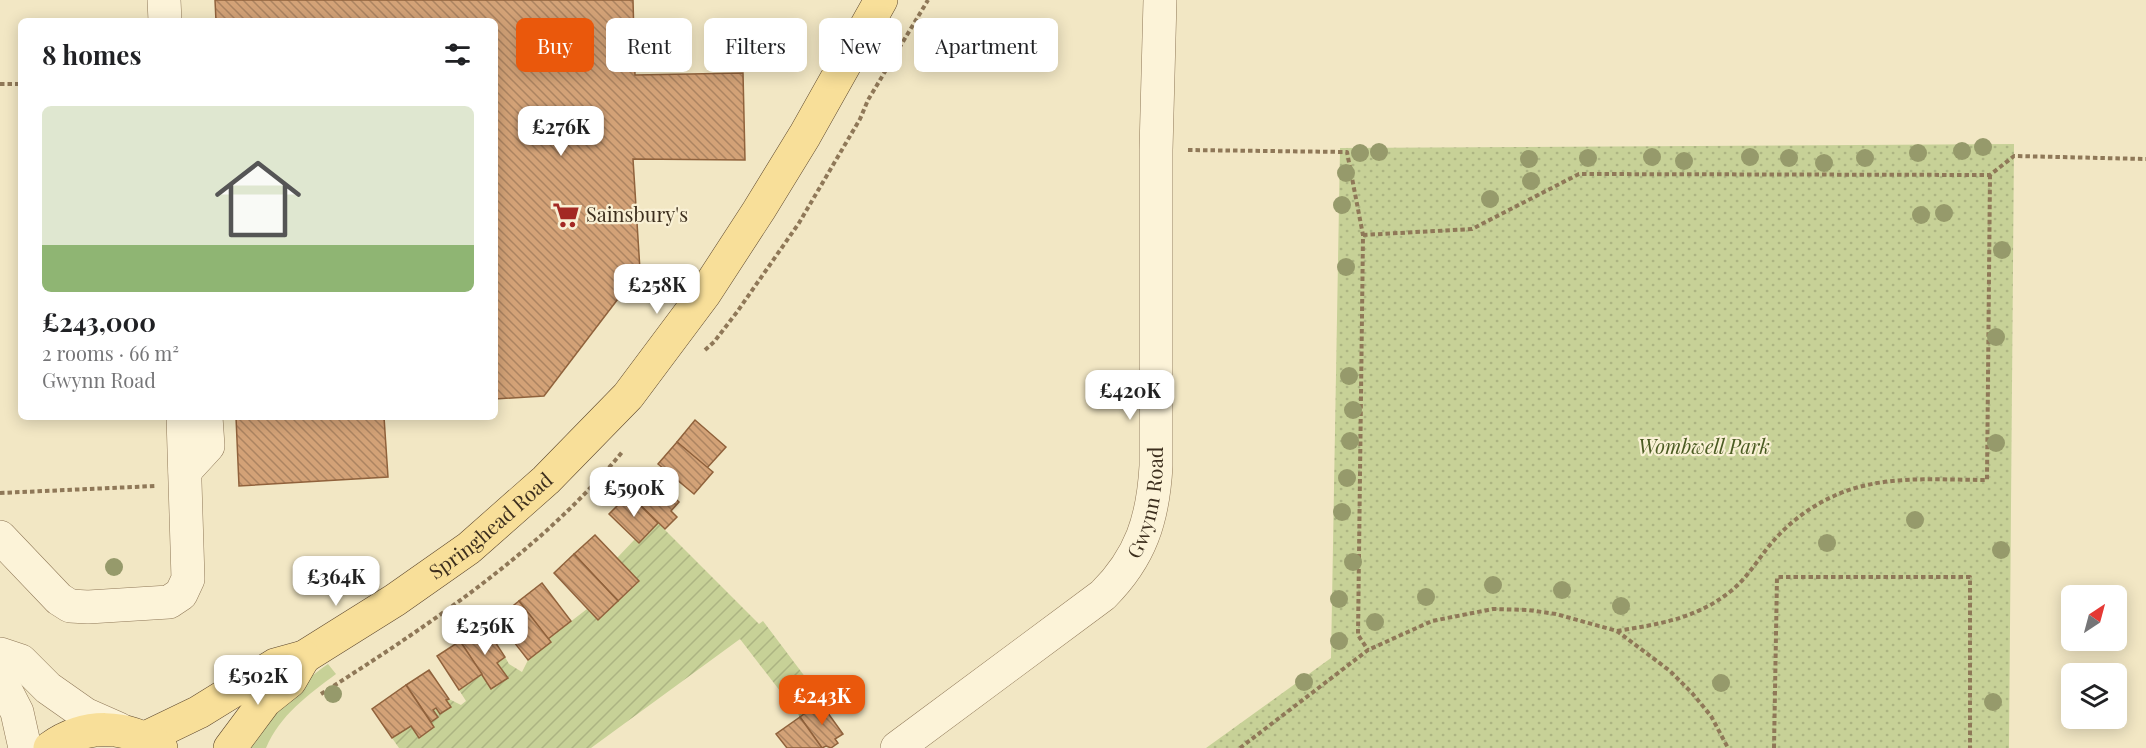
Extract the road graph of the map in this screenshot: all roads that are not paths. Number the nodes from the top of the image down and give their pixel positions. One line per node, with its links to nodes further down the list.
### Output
1 (164, 0): 4 (street)
2 (881, 0): 10 (main road, Springhead Road)
3 (1160, 0): 16 (street, Gwynn Road)
4 (165, 18)
5 (183, 420): 7 (street)
6 (206, 420): 7 (street)
7 (185, 478): 8 (street)
8 (0, 537)
9 (0, 654): 12 (street)
10 (304, 657): 12 (main road, Springhead Road); 15 (main road, Springhead Road)
11 (0, 679): 13 (street)
12 (142, 738): 14 (main road)
13 (25, 748)
14 (50, 748)
15 (230, 748)
16 (897, 748)

